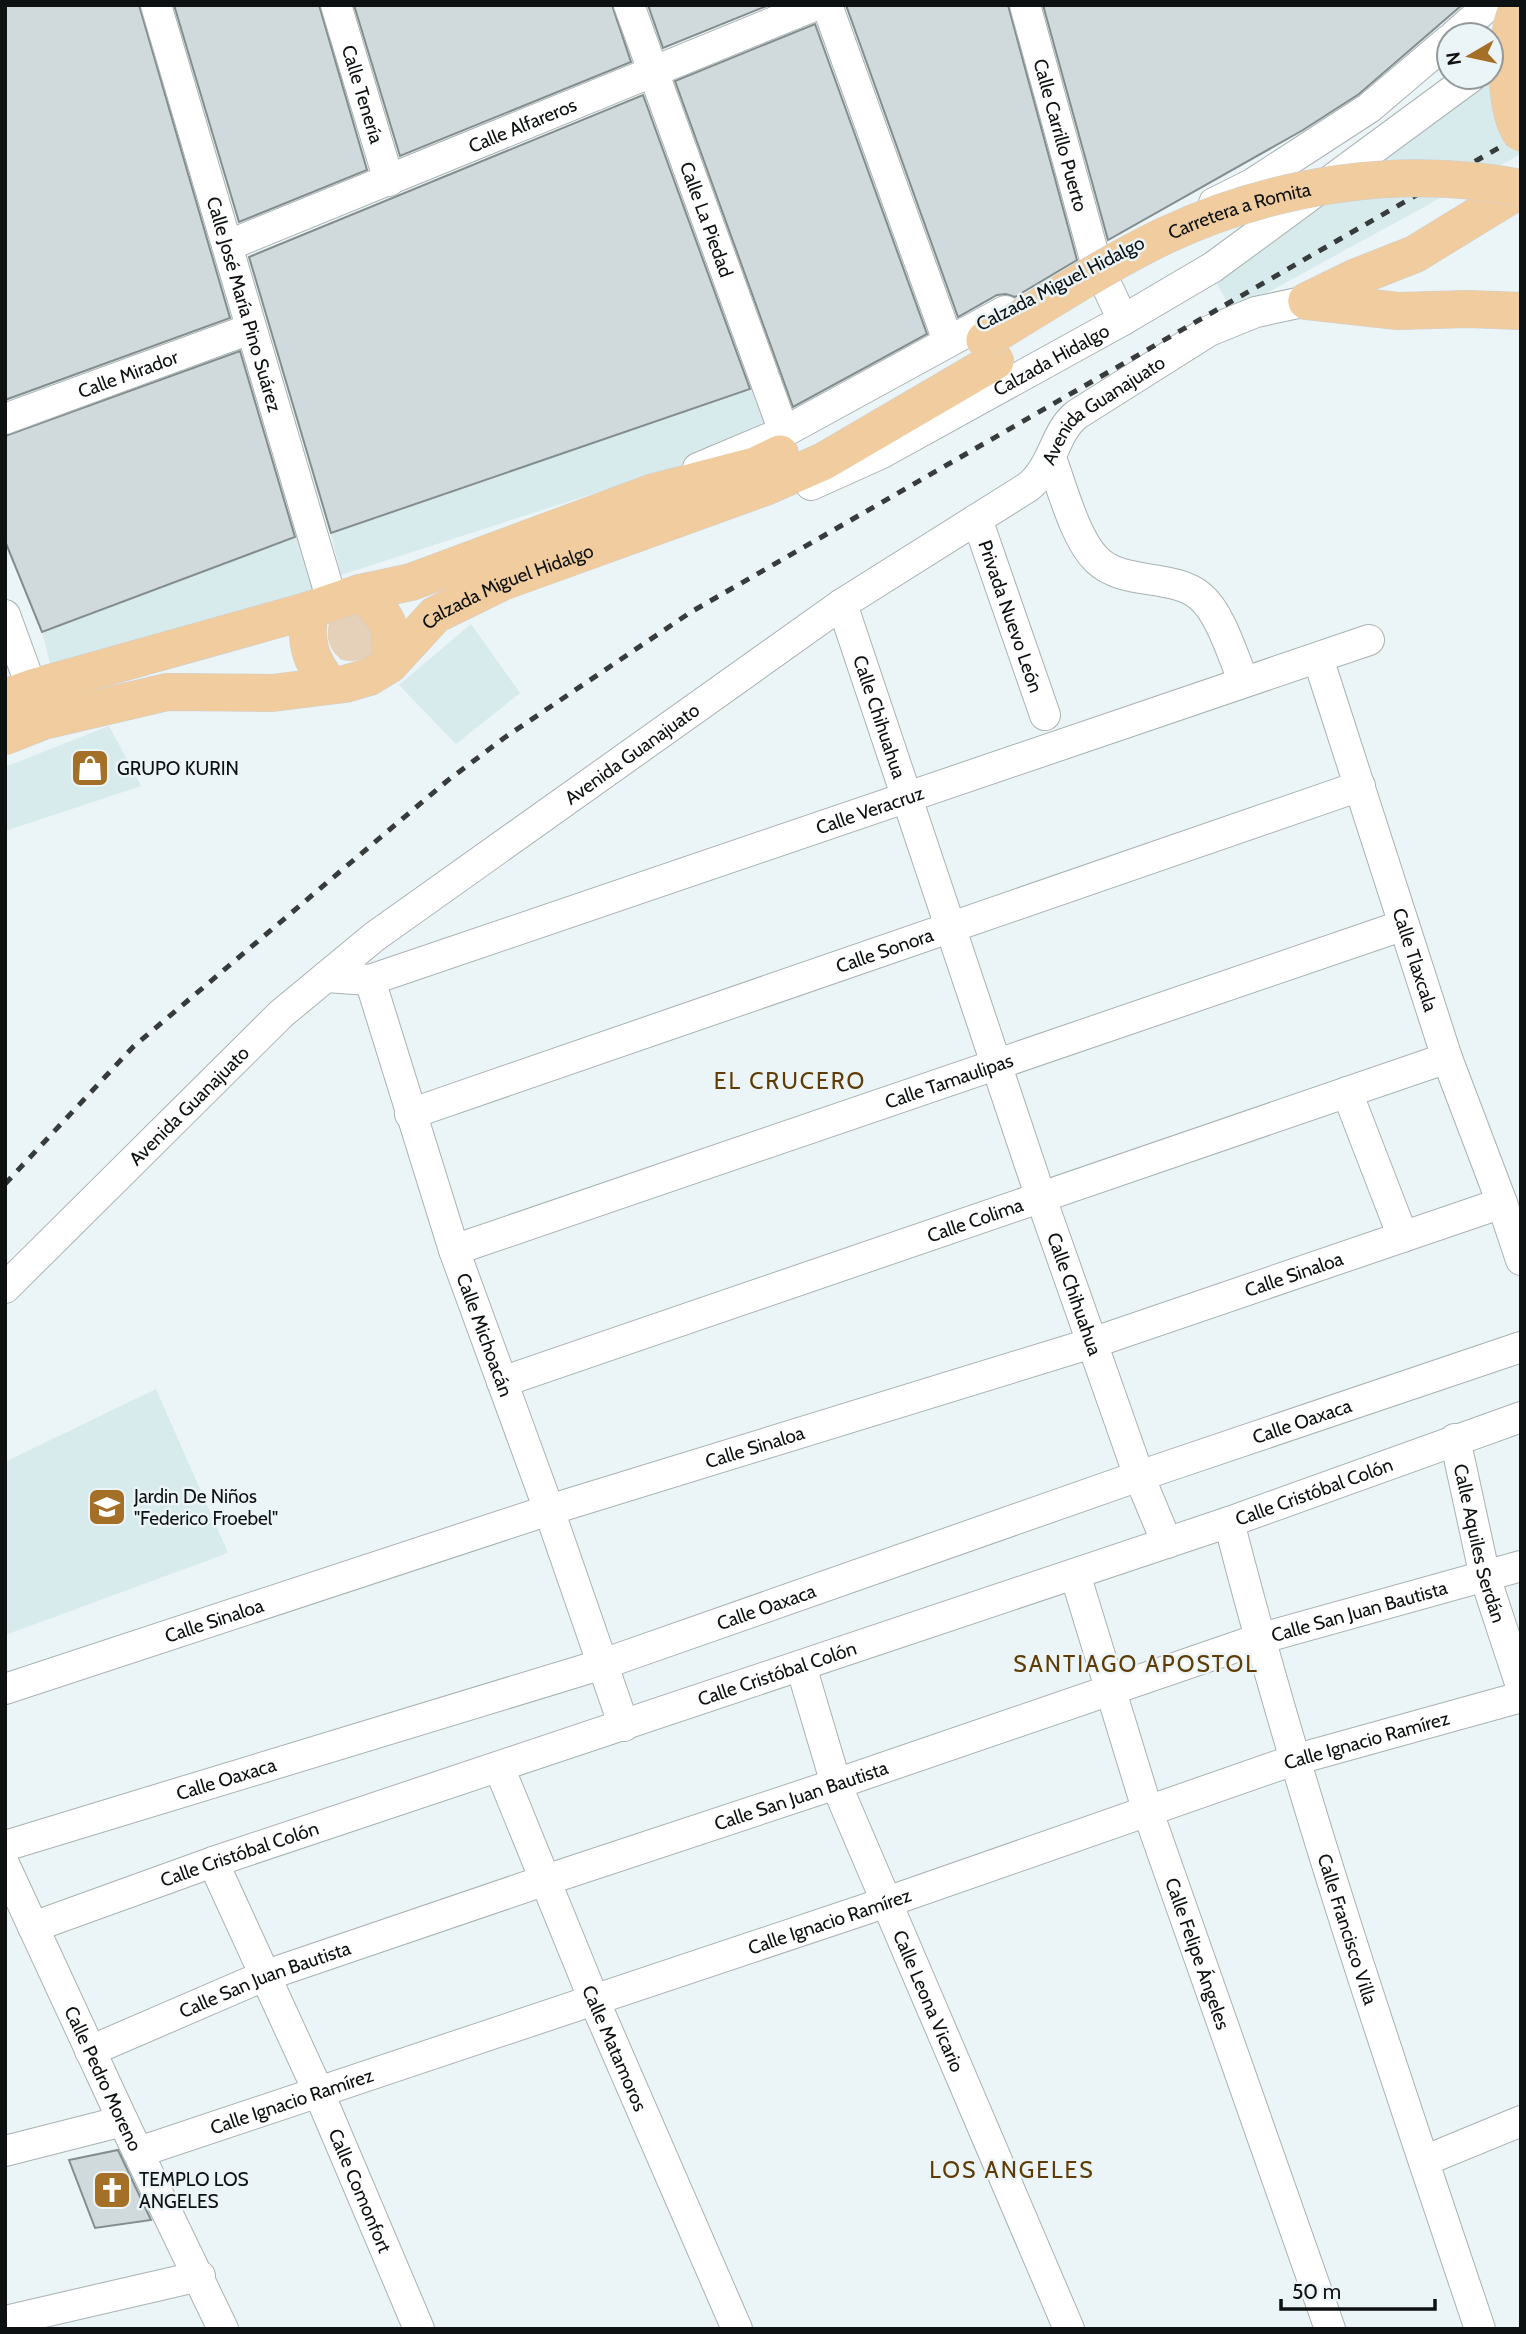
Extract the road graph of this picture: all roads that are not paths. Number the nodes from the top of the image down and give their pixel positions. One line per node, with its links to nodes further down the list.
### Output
1 (156, 5): 22 (street, Calle José María Pino Suárez)
2 (336, 5): 18 (street, Calle Tenería)
3 (629, 5): 13 (street, Calle La Piedad)
4 (816, 5): 13 (street, Calle Alfareros)
5 (827, 5): 29 (street)
6 (1025, 5): 23 (street, Calle Carrillo Puerto)
7 (1489, 5): 9 (street)
8 (1520, 5): 16 (main road, bridge)
9 (1470, 21)
10 (1521, 41): 12 (street)
11 (1435, 52): 15 (street, Calzada Miguel Hidalgo)
12 (1505, 52)
13 (653, 70): 18 (street, Calle Alfareros); 32 (street, Calle La Piedad)
14 (1452, 91): 17 (street, Calzada Hidalgo)
15 (1369, 108): 17 (street); 21 (street, Calzada Miguel Hidalgo)
16 (1521, 133)
17 (1391, 136): 24 (street, Calzada Hidalgo)
18 (388, 181): 22 (street, Calle Alfareros)
19 (1521, 188): 25 (main road); 30 (main road, Carretera a Romita, bridge)
20 (1521, 208): 30 (main road, Carretera a Romita)
21 (1195, 213): 23 (street, Calzada Miguel Hidalgo); 24 (street)
22 (229, 245): 28 (street, Calle José María Pino Suárez)
23 (1096, 263): 27 (street, Calle Carrillo Puerto); 29 (street, Calzada Miguel Hidalgo)
24 (1213, 267): 27 (street, Calzada Hidalgo)
25 (1307, 301): 26 (main road); 33 (street, Avenida Guanajuato)
26 (1521, 311)
27 (1123, 320): 36 (street, Calzada Hidalgo)
28 (250, 329): 31 (street, Calle Mirador); 37 (street, Calle José María Pino Suárez)
29 (948, 341): 32 (street, Calzada Miguel Hidalgo)
30 (990, 350): 34 (main road, Calzada Miguel Hidalgo); 36 (main road, Calzada Miguel Hidalgo)
31 (5, 419)
32 (784, 432): 34 (street, Calzada Miguel Hidalgo)
33 (1051, 458): 35 (street, Avenida Guanajuato); 43 (street)
34 (651, 493): 37 (main road, Calzada Miguel Hidalgo)
35 (977, 519): 38 (street, Avenida Guanajuato); 46 (street, Privada Nuevo León)
36 (586, 552): 42 (main road, Calzada Miguel Hidalgo)
37 (334, 601): 42 (main road); 44 (main road); 45 (main road, Calzada Miguel Hidalgo)
38 (842, 604): 49 (street, Calle Chihuahua); 52 (street, Avenida Guanajuato)
39 (5, 615): 45 (street)
40 (1369, 640): 41 (street, Calle Veracruz)
41 (1318, 657): 43 (street, Calle Veracruz); 48 (street, Calle Tlaxcala)
42 (390, 664): 44 (main road, Calzada Miguel Hidalgo)
43 (1244, 682): 49 (street, Calle Veracruz)
44 (330, 685): 45 (main road, Calzada Miguel Hidalgo)
45 (27, 703): 47 (main road, Calzada Miguel Hidalgo)
46 (1045, 715)
47 (5, 736)
48 (1360, 786): 50 (street, Calle Tlaxcala); 51 (street, Calle Sonora)
49 (909, 798): 51 (street, Calle Chihuahua); 53 (street, Calle Veracruz)
50 (1404, 925): 54 (street, Calle Tlaxcala); 55 (street, Calle Tamaulipas)
51 (950, 929): 55 (street, Calle Chihuahua); 57 (street, Calle Sonora)
52 (326, 977): 53 (street); 63 (street, Avenida Guanajuato)
53 (370, 980): 57 (street, Calle Michoacán)
54 (1447, 1058): 56 (street, Calle Colima); 59 (street, Calle Tlaxcala)
55 (996, 1063): 58 (street, Calle Chihuahua); 61 (street, Calle Tamaulipas)
56 (1347, 1093): 58 (street, Calle Colima); 60 (street)
57 (410, 1114): 61 (street, Calle Michoacán)
58 (1041, 1198): 64 (street, Calle Chihuahua); 66 (street, Calle Colima)
59 (1502, 1203): 60 (street, Calle Sinaloa); 62 (street, Calle Tlaxcala)
60 (1403, 1237): 64 (street, Calle Sinaloa)
61 (454, 1250): 66 (street, Calle Michoacán)
62 (1521, 1259)
63 (5, 1289)
64 (1092, 1343): 69 (street, Calle Chihuahua); 70 (street, Calle Sinaloa)
65 (1521, 1347): 69 (street, Calle Oaxaca)
66 (502, 1382): 70 (street, Calle Michoacán)
67 (1521, 1417): 68 (street, Calle Cristóbal Colón)
68 (1455, 1439): 71 (street, Calle Cristóbal Colón); 75 (street, Calle Aquiles Serdán)
69 (1139, 1476): 72 (street, Calle Chihuahua); 77 (street, Calle Oaxaca)
70 (549, 1510): 77 (street, Calle Michoacán); 80 (street, Calle Sinaloa)
71 (1228, 1522): 72 (street, Calle Cristóbal Colón); 76 (street, Calle Francisco Villa)
72 (1167, 1544): 74 (street, Calle Cristóbal Colón)
73 (1521, 1566): 75 (street, Calle San Juan Bautista)
74 (1075, 1574): 78 (street, Calle Cristóbal Colón); 81 (street, Calle Felipe Ángeles)
75 (1485, 1577): 76 (street, Calle San Juan Bautista); 79 (street, Calle Aquiles Serdán)
76 (1259, 1639): 81 (street, Calle San Juan Bautista); 84 (street, Calle Francisco Villa)
77 (603, 1664): 83 (street, Calle Michoacán); 88 (street, Calle Oaxaca)
78 (801, 1666): 83 (street, Calle Cristóbal Colón); 86 (street, Calle Leona Vicario)
79 (1521, 1686)
80 (5, 1689)
81 (1112, 1689): 86 (street, Calle San Juan Bautista); 87 (street, Calle Felipe Ángeles)
82 (1521, 1697): 84 (street, Calle Ignacio Ramírez)
83 (624, 1726): 85 (street, Calle Cristóbal Colón)
84 (1294, 1760): 87 (street, Calle Ignacio Ramírez); 102 (street, Calle Francisco Villa)
85 (499, 1768): 89 (street, Calle Cristóbal Colón); 91 (street, Calle Matamoros)
86 (836, 1784): 91 (street, Calle San Juan Bautista); 92 (street, Calle Leona Vicario)
87 (1148, 1812): 92 (street, Calle Ignacio Ramírez); 110 (street, Calle Felipe Ángeles)
88 (5, 1846)
89 (213, 1862): 93 (street, Calle Cristóbal Colón); 94 (street, Calle Comonfort)
90 (5, 1866): 93 (street, Calle Pedro Moreno)
91 (546, 1880): 94 (street, Calle San Juan Bautista); 95 (street, Calle Matamoros)
92 (887, 1902): 95 (street, Calle Ignacio Ramírez); 109 (street, Calle Leona Vicario)
93 (33, 1927): 96 (street, Calle Pedro Moreno)
94 (264, 1976): 96 (street, Calle San Juan Bautista); 97 (street, Calle Comonfort)
95 (594, 2000): 97 (street, Calle Ignacio Ramírez); 108 (street, Calle Matamoros)
96 (90, 2050): 98 (street, Calle Pedro Moreno)
97 (319, 2094): 101 (street, Calle Ignacio Ramírez); 107 (street, Calle Comonfort)
98 (123, 2121): 100 (street); 101 (street, Calle Pedro Moreno)
99 (1521, 2122): 102 (street)
100 (5, 2151)
101 (139, 2152): 103 (street, Calle Pedro Moreno)
102 (1423, 2161): 111 (street, Calle Francisco Villa)
103 (200, 2276): 104 (street); 106 (street, Calle Pedro Moreno)
104 (66, 2318): 105 (street)
105 (5, 2321)
106 (223, 2329)
107 (419, 2329)
108 (737, 2329)
109 (1069, 2329)
110 (1330, 2329)
111 (1480, 2329)

